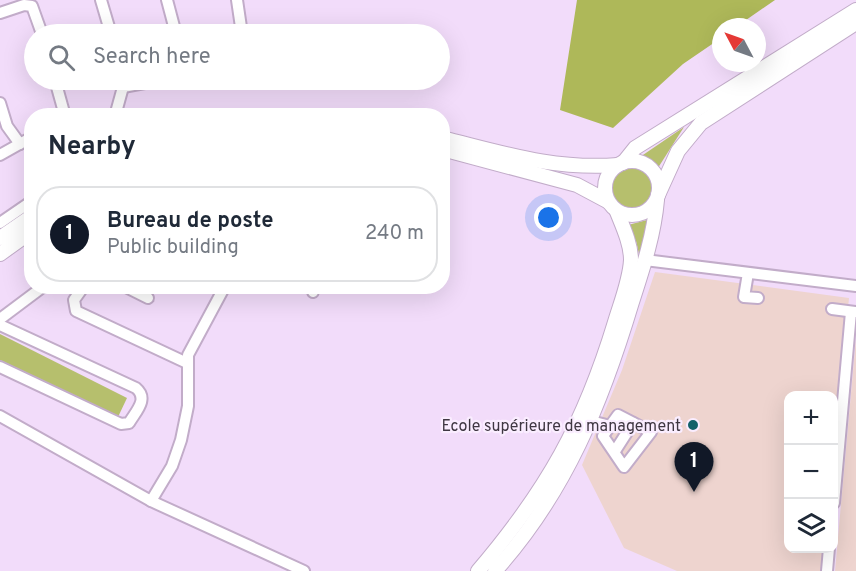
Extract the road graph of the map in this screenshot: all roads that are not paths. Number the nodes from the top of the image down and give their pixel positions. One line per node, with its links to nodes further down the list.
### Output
1 (101, 0): 9 (street)
2 (167, 0): 10 (street)
3 (237, 0): 11 (street)
4 (26, 3): 6 (street); 8 (street)
5 (856, 10): 22 (main road)
6 (0, 13)
7 (856, 23): 23 (main road)
8 (38, 24)
9 (108, 24)
10 (173, 24)
11 (241, 24)
12 (58, 90): 15 (street)
13 (121, 90): 16 (street)
14 (0, 103): 19 (street)
15 (63, 108)
16 (117, 108)
17 (450, 140): 22 (main road)
18 (24, 142): 19 (street)
19 (20, 144): 21 (street)
20 (450, 151): 24 (main road)
21 (0, 155)
22 (620, 164): 23 (main road); 24 (main road)
23 (657, 197): 26 (main road); 32 (main road)
24 (607, 201): 26 (main road)
25 (24, 206): 28 (street)
26 (617, 212): 56 (main road)
27 (24, 222): 30 (main road)
28 (0, 223)
29 (24, 237): 31 (main road)
30 (0, 238)
31 (0, 254)
32 (645, 261): 33 (street); 48 (main road)
33 (748, 273): 34 (street); 40 (street)
34 (856, 286)
35 (33, 294): 43 (street)
36 (78, 294): 45 (street)
37 (140, 294): 39 (street)
38 (221, 294): 45 (street)
39 (148, 298)
40 (758, 298)
41 (832, 309): 42 (street)
42 (853, 312): 52 (street)
43 (0, 319)
44 (0, 325): 46 (street)
45 (187, 363): 53 (street)
46 (0, 367)
47 (0, 416): 53 (street)
48 (591, 421): 50 (street); 57 (main road)
49 (633, 423): 50 (street); 51 (street); 51 (street)
50 (610, 426): 51 (street)
51 (615, 451)
52 (834, 499)
53 (151, 501): 55 (street)
54 (829, 553): 58 (street)
55 (304, 571)
56 (478, 571)
57 (495, 571)
58 (827, 571)

